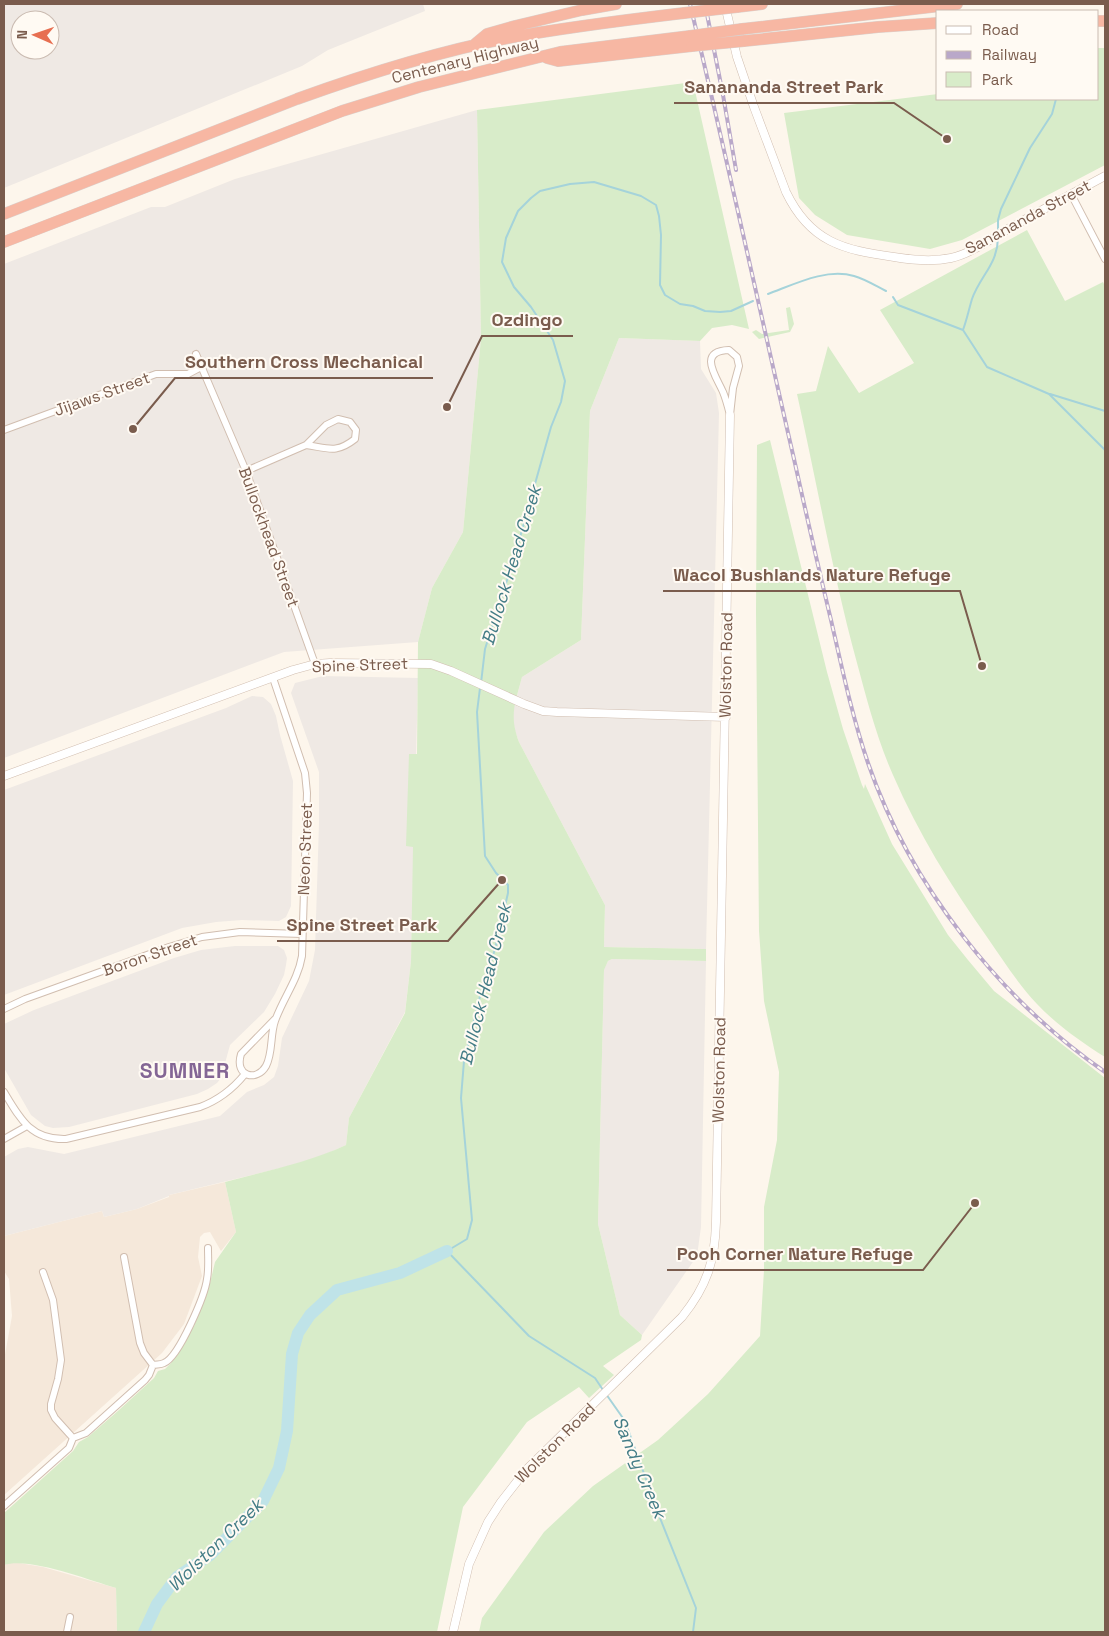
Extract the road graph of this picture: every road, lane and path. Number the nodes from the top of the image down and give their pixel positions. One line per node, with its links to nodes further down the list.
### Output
1 (616, 4): 7 (highway)
2 (725, 4): 9 (street, Sanananda Street)
3 (762, 4): 7 (highway, Centenary Highway, bridge)
4 (957, 4): 6 (highway, Centenary Highway)
5 (936, 23): 6 (highway)
6 (743, 35): 11 (highway, Centenary Highway, bridge)
7 (472, 47): 10 (highway, Centenary Highway)
8 (1105, 176): 9 (street, Sanananda Street)
9 (1071, 194): 12 (street)
10 (4, 214)
11 (4, 242)
12 (1105, 259)
13 (196, 354): 14 (street)
14 (201, 367): 16 (street, Jijaws Street); 18 (street, Bullockhead Street)
15 (730, 415): 15 (street, Wolston Road); 21 (street, Wolston Road)
16 (4, 430)
17 (306, 445): 17 (street); 18 (street)
18 (246, 471): 19 (street, Bullockhead Street)
19 (315, 664): 20 (street, Spine Street); 21 (street, Spine Street)
20 (273, 678): 22 (street, Spine Street); 23 (street, Neon Street)
21 (726, 717): 38 (street, Wolston Road)
22 (4, 776)
23 (302, 934): 24 (street, Boron Street); 25 (street, Neon Street)
24 (4, 1009)
25 (275, 1019): 26 (street, Neon Street); 26 (street, Neon Street)
26 (245, 1074): 28 (street, Neon Street)
27 (4, 1092): 28 (street, Neon Street)
28 (27, 1126): 29 (street)
29 (4, 1139)
30 (208, 1248): 33 (street)
31 (124, 1257): 33 (street)
32 (43, 1272): 34 (street)
33 (153, 1365): 34 (street)
34 (73, 1438): 35 (street)
35 (4, 1506)
36 (70, 1617): 37 (street)
37 (67, 1632)
38 (453, 1632)

